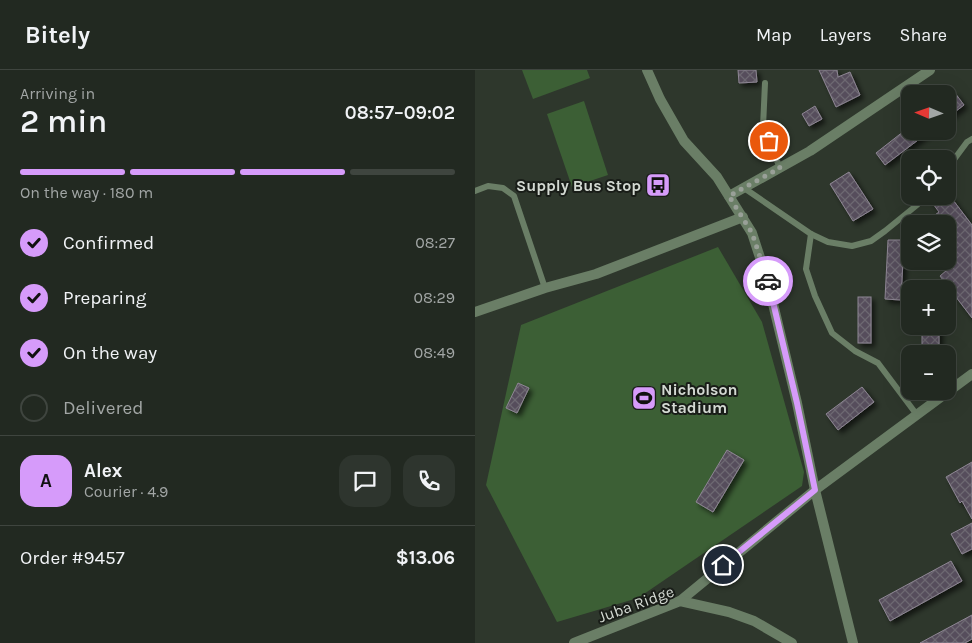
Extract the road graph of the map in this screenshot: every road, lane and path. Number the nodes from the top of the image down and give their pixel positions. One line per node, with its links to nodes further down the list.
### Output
1 (647, 70): 9 (street)
2 (930, 70): 6 (street)
3 (765, 83): 6 (lane)
4 (972, 138): 5 (lane)
5 (956, 157)
6 (780, 168): 7 (street)
7 (744, 188): 9 (street); 12 (lane)
8 (475, 191): 13 (lane)
9 (729, 196): 11 (street)
10 (917, 205): 12 (lane)
11 (743, 217): 13 (street); 17 (street)
12 (811, 234): 16 (lane)
13 (545, 288): 14 (street)
14 (475, 312)
15 (972, 374): 16 (street)
16 (917, 415): 17 (street)
17 (815, 490): 18 (street); 21 (street)
18 (680, 601): 19 (street, Juba Ridge); 20 (street, Juba Ridge)
19 (574, 643)
20 (792, 643)
21 (853, 643)

